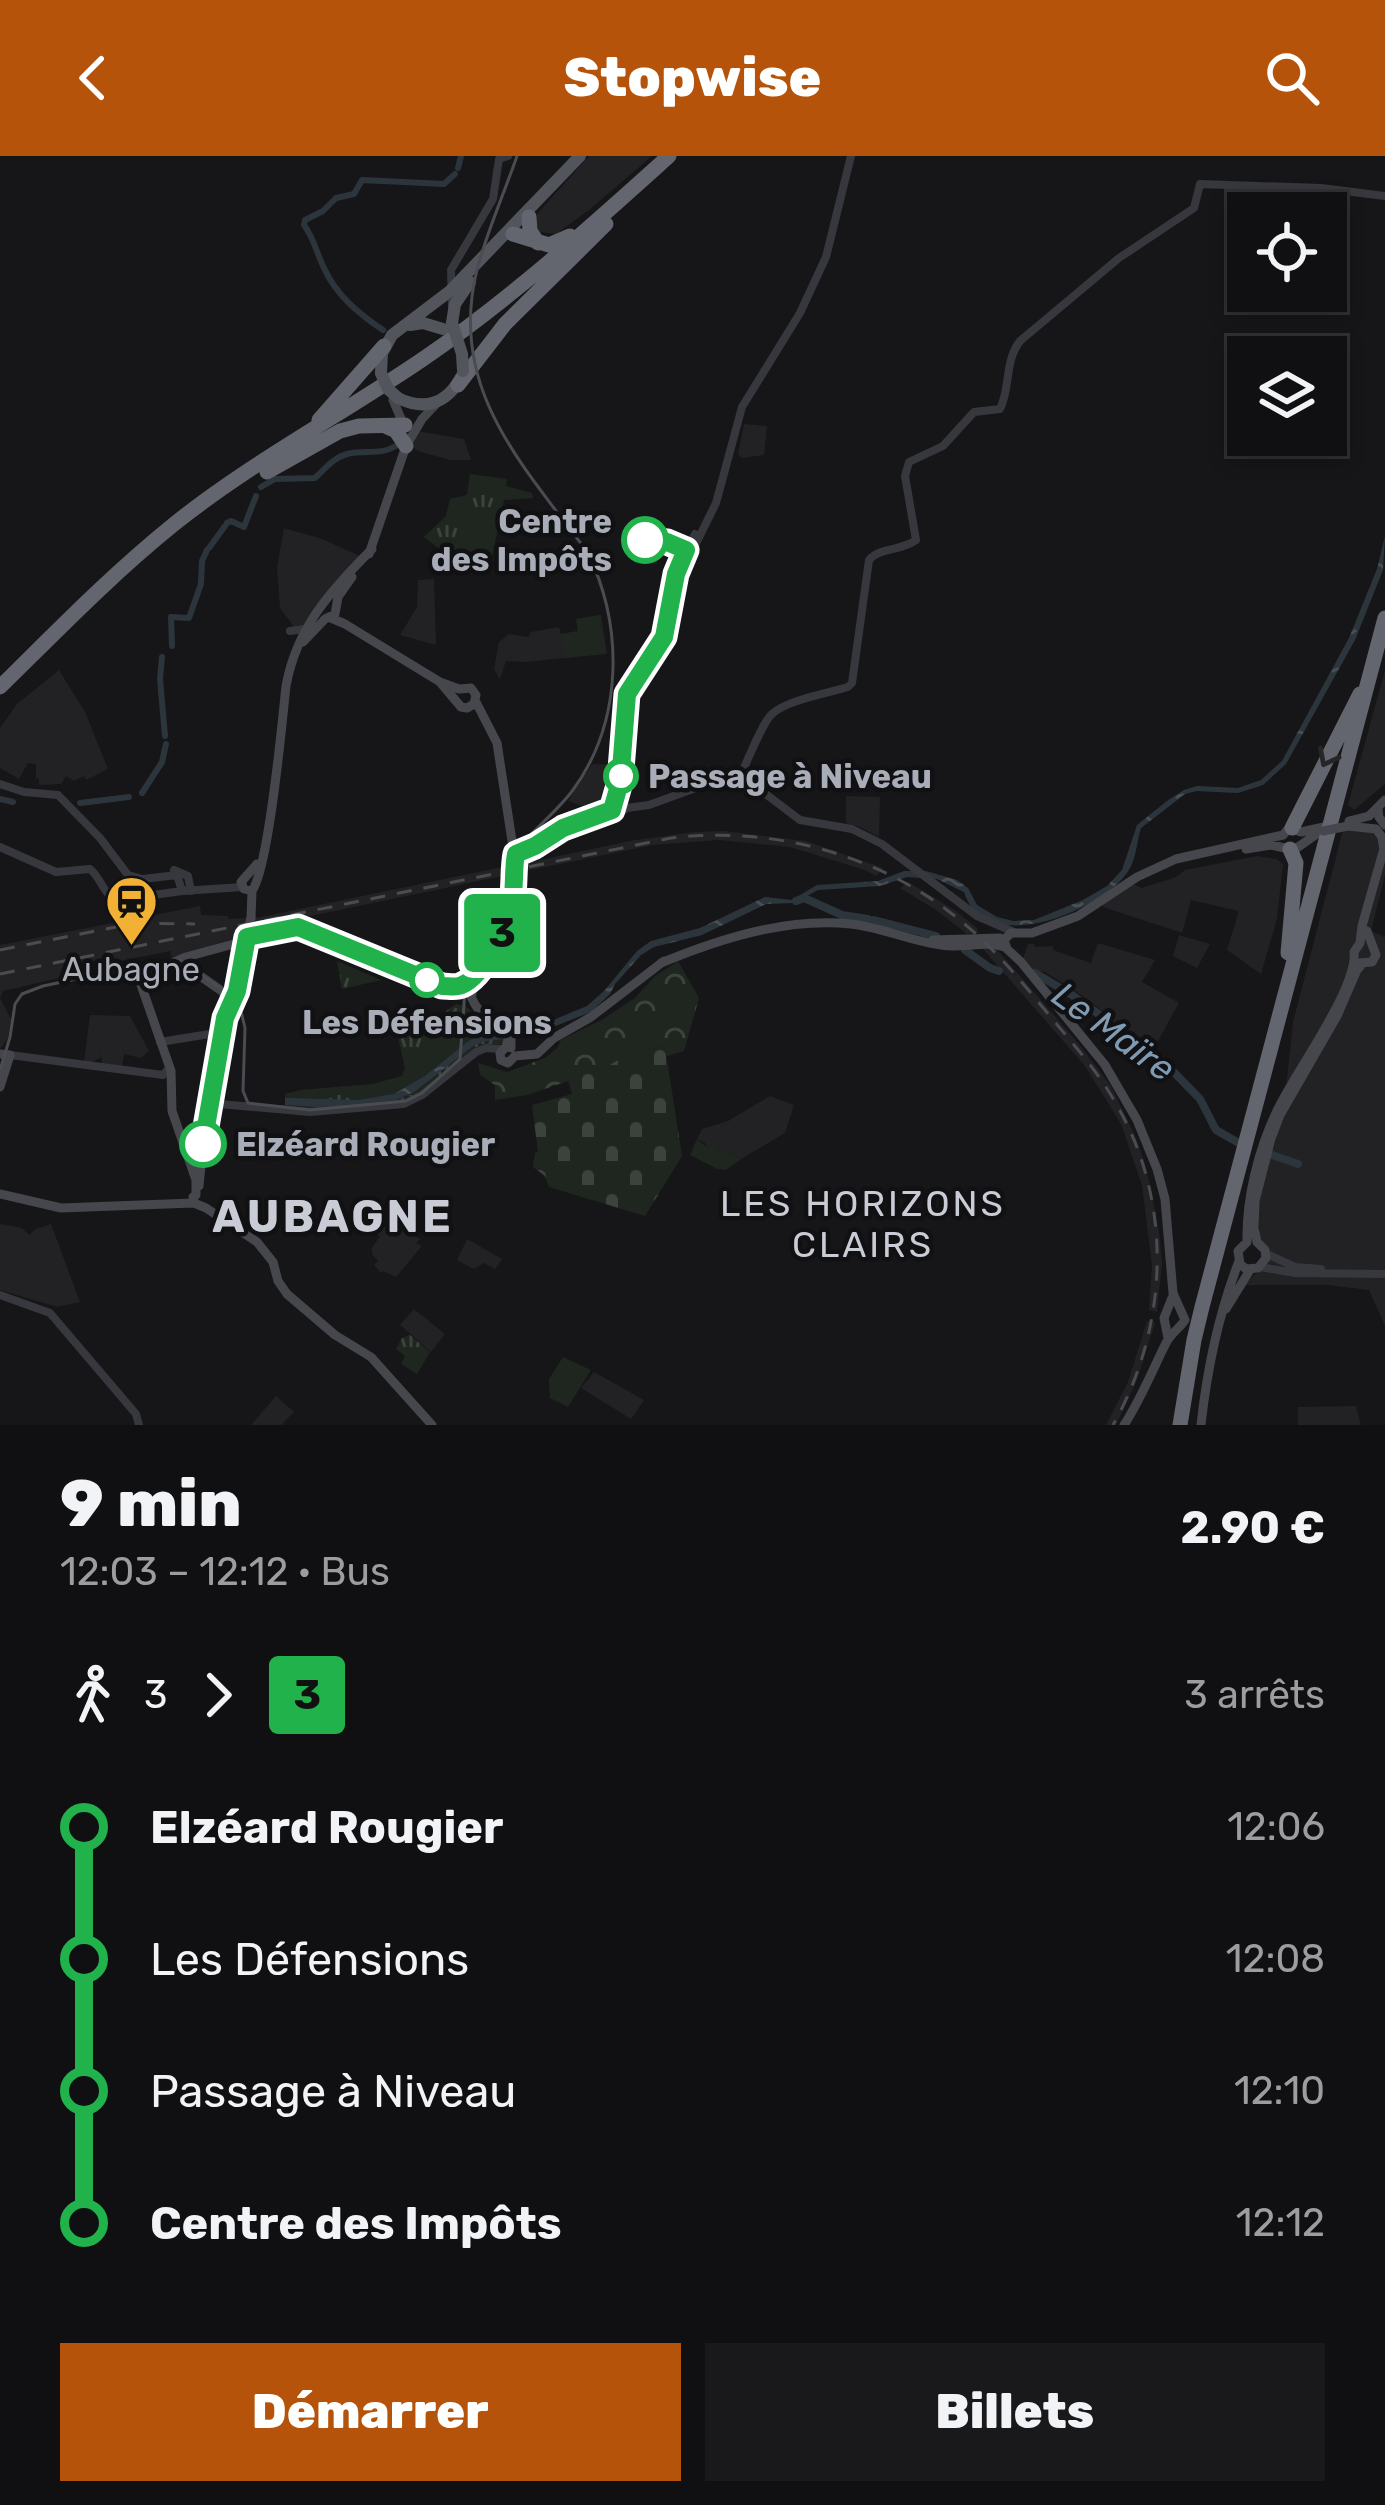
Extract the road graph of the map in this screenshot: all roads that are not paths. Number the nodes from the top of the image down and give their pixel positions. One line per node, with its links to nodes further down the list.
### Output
1 (582, 156): 8 (main road); 11 (main road)
2 (680, 156): 6 (highway)
3 (850, 156): 36 (street)
4 (506, 157): 12 (street)
5 (665, 159): 10 (highway); 15 (highway)
6 (648, 184): 15 (highway); 18 (highway)
7 (1385, 196): 34 (street)
8 (529, 218): 9 (main road); 10 (highway)
9 (514, 234): 10 (highway); 11 (main road)
10 (538, 243)
11 (488, 255): 13 (main road)
12 (454, 262): 13 (street); 14 (street)
13 (470, 273): 14 (main road); 15 (main road)
14 (450, 291): 15 (street); 16 (main road)
15 (463, 326): 16 (main road); 18 (main road, bridge); 25 (highway); 26 (highway)
16 (403, 327): 17 (main road)
17 (385, 346): 19 (main road, bridge); 25 (highway)
18 (463, 375): 20 (main road)
19 (393, 396): 20 (main road); 22 (main road)
20 (437, 402): 21 (main road)
21 (422, 419): 22 (main road); 24 (main road)
22 (405, 424): 23 (highway); 24 (main road)
23 (378, 425): 24 (highway); 26 (highway)
24 (406, 446): 27 (main road)
25 (256, 468): 30 (highway)
26 (238, 488): 32 (highway)
27 (328, 611): 31 (main road); 46 (main road)
28 (1385, 614): 41 (highway, one-way to 41); 64 (highway)
29 (1385, 648): 82 (highway)
30 (0, 687)
31 (457, 694): 33 (main road); 33 (main road)
32 (0, 698)
33 (471, 705): 44 (main road)
34 (740, 776): 37 (street); 48 (street)
35 (0, 782): 47 (street)
36 (620, 782): 37 (street); 38 (street)
37 (626, 808): 38 (street)
38 (612, 810): 44 (street)
39 (1383, 818): 40 (main road)
40 (1348, 823): 41 (main road, bridge); 43 (main road)
41 (1292, 838): 52 (main road); 64 (highway)
42 (0, 847): 47 (street)
43 (1384, 848): 53 (main road)
44 (516, 861): 56 (main road); 56 (main road)
45 (1385, 861): 53 (main road)
46 (249, 883): 47 (street); 49 (main road)
47 (186, 889)
48 (972, 915): 50 (street); 52 (street)
49 (249, 928): 54 (main road); 56 (main road); 57 (main road)
50 (980, 937): 51 (main road); 52 (main road)
51 (920, 940): 52 (main road); 60 (main road)
52 (1016, 943): 76 (main road)
53 (1365, 943): 55 (main road); 55 (main road)
54 (179, 961): 57 (main road); 59 (main road)
55 (1359, 962): 70 (main road)
56 (465, 991): 60 (main road)
57 (228, 996): 58 (main road)
58 (222, 1032): 59 (street); 65 (main road)
59 (160, 1042): 62 (main road)
60 (509, 1042): 65 (street)
61 (5, 1054): 62 (street); 63 (main road)
62 (169, 1068): 66 (main road)
63 (0, 1087)
64 (1258, 1095): 82 (highway)
65 (210, 1110): 66 (main road)
66 (196, 1165): 68 (main road)
67 (0, 1194): 69 (main road)
68 (198, 1200): 69 (main road); 69 (main road); 80 (main road)
69 (68, 1207)
70 (1252, 1242): 71 (main road); 72 (main road)
71 (1266, 1253): 73 (main road); 74 (street)
72 (1239, 1261): 73 (main road); 77 (main road)
73 (1255, 1268): 74 (street); 77 (main road)
74 (1385, 1272)
75 (0, 1295): 79 (street)
76 (1173, 1310): 78 (main road); 78 (main road)
77 (1221, 1319): 83 (main road)
78 (1170, 1331): 81 (main road)
79 (139, 1425)
80 (431, 1425)
81 (1124, 1425)
82 (1184, 1425)
83 (1201, 1425)

